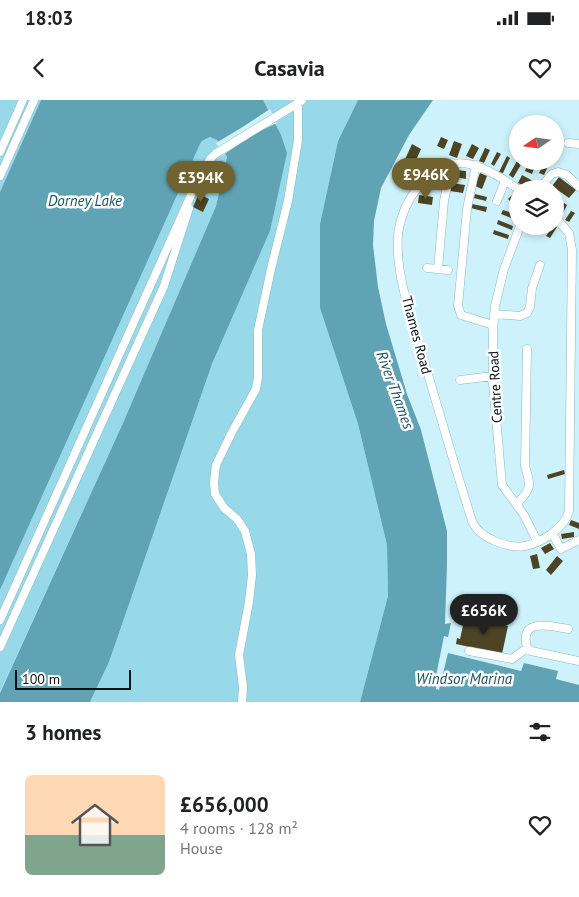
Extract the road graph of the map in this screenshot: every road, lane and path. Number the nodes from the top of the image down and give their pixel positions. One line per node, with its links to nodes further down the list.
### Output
1 (24, 100): 6 (street)
2 (34, 100): 9 (street)
3 (299, 101): 13 (street); 37 (street)
4 (568, 143): 5 (street)
5 (579, 144)
6 (0, 152)
7 (452, 163): 8 (street); 20 (street); 30 (street, Thames Road)
8 (476, 165): 11 (street); 23 (street)
9 (0, 176)
10 (546, 180): 14 (street)
11 (505, 181): 12 (street); 15 (street)
12 (509, 183)
13 (196, 185): 31 (street); 33 (street)
14 (579, 187)
15 (497, 201)
16 (564, 226): 28 (street)
17 (517, 235): 22 (street, Centre Road)
18 (540, 265): 22 (street)
19 (427, 268): 20 (street)
20 (438, 269): 21 (street)
21 (448, 270)
22 (494, 314): 23 (street, Centre Road)
23 (493, 326): 25 (street, Centre Road)
24 (527, 349): 27 (street)
25 (493, 376): 26 (street); 27 (street, Centre Road)
26 (460, 380)
27 (516, 504): 30 (street, Centre Road)
28 (552, 533): 29 (street); 30 (street, Thames Road)
29 (579, 540)
30 (537, 541)
31 (0, 620)
32 (568, 628): 34 (street)
33 (0, 647)
34 (527, 648): 35 (street); 36 (street)
35 (469, 651)
36 (579, 661)
37 (242, 702)

